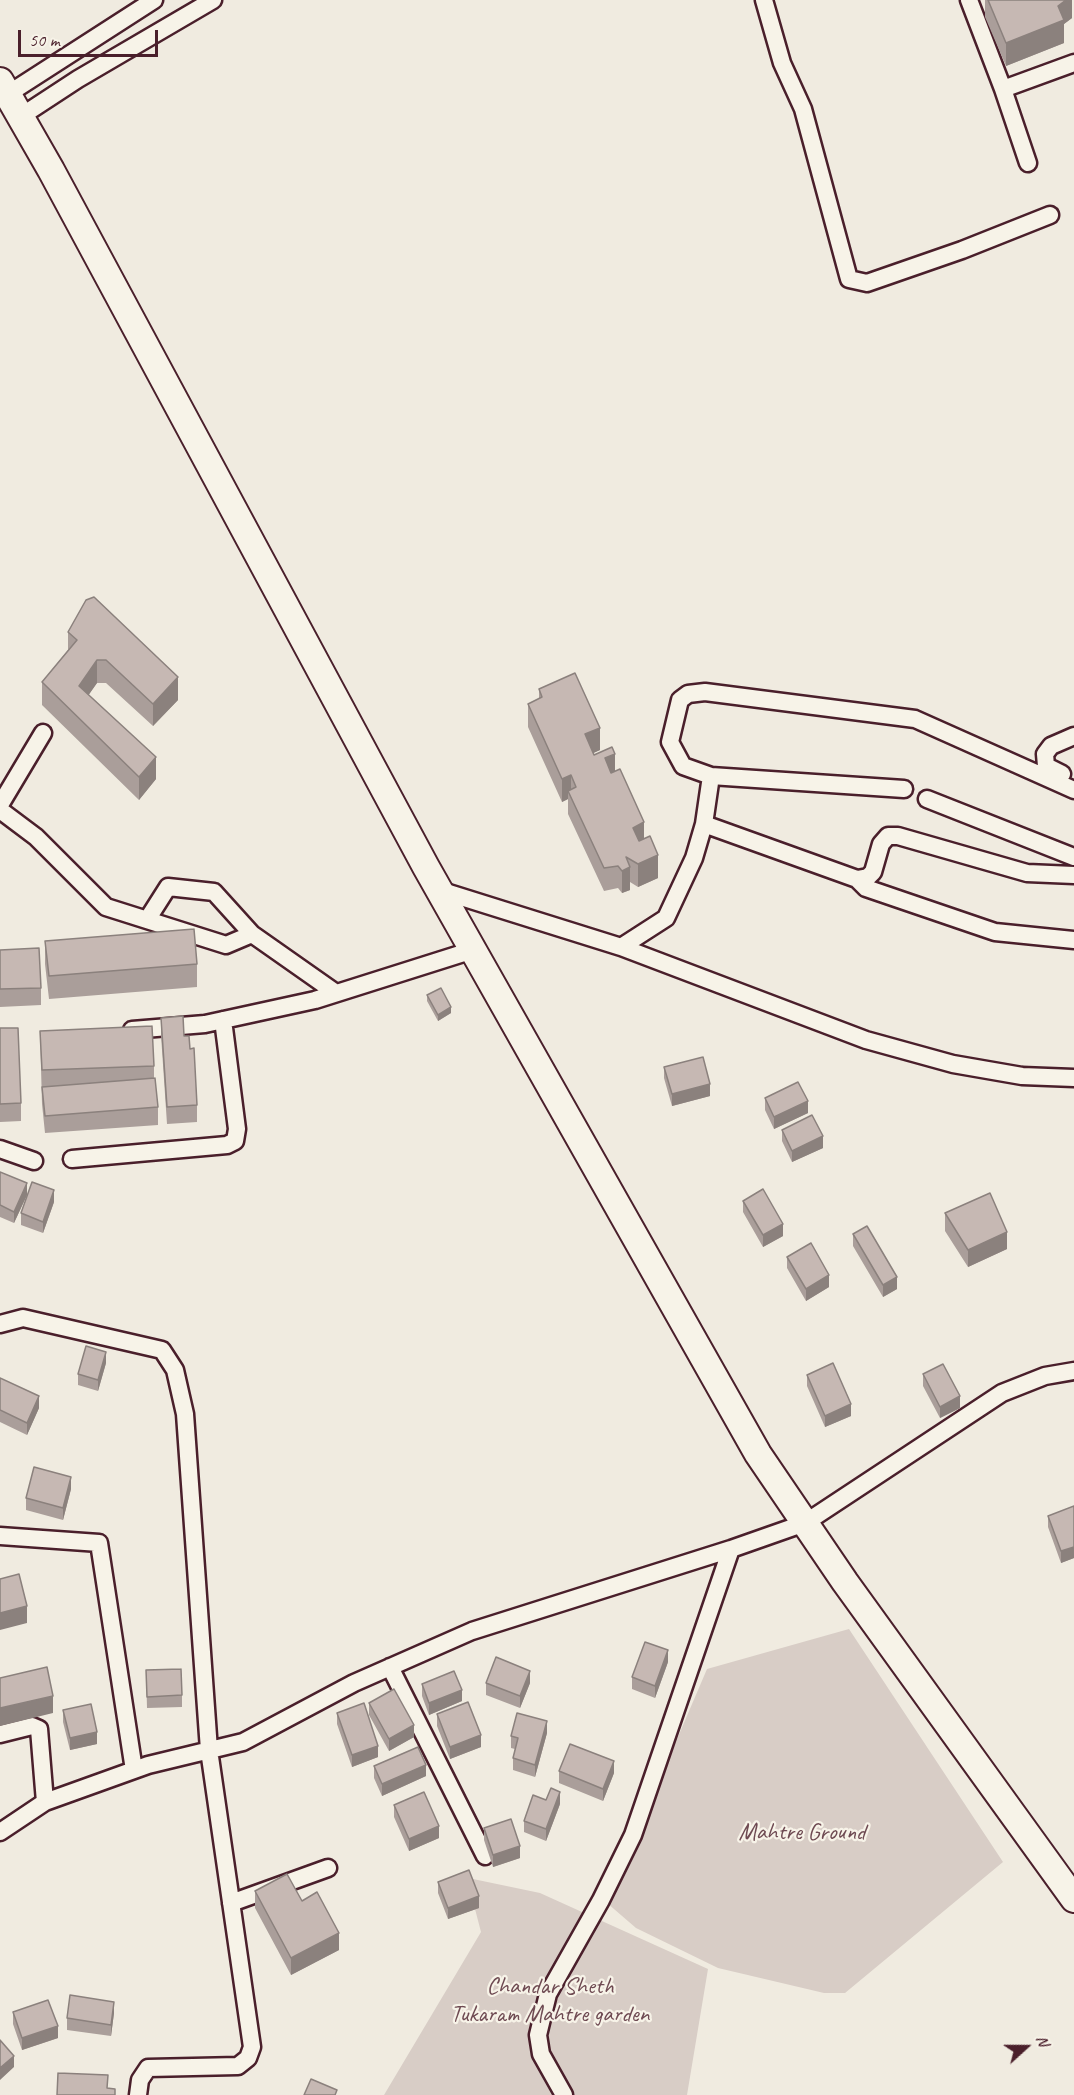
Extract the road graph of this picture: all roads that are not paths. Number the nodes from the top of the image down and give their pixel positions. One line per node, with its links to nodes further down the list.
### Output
1 (154, 0): 5 (street)
2 (213, 0): 7 (street)
3 (764, 0): 12 (street)
4 (969, 0): 9 (street)
5 (69, 54): 7 (street); 8 (street)
6 (1074, 63): 9 (street)
7 (83, 76): 10 (street)
8 (4, 87): 10 (main road)
9 (1003, 89): 11 (street)
10 (21, 117): 26 (main road)
11 (1028, 163)
12 (1050, 215)
13 (43, 733): 20 (street)
14 (1074, 736): 16 (street)
15 (711, 776): 17 (street); 18 (street); 22 (street)
16 (1074, 780)
17 (904, 789)
18 (1074, 790)
19 (927, 799): 23 (street)
20 (0, 805)
21 (0, 810): 27 (street)
22 (704, 824): 25 (street); 30 (street)
23 (1074, 857)
24 (1074, 875): 25 (street)
25 (857, 879): 29 (street)
26 (439, 890): 30 (street); 31 (main road)
27 (147, 920): 28 (street); 28 (street)
28 (252, 934): 32 (street)
29 (1074, 940)
30 (621, 946): 35 (street)
31 (473, 950): 32 (street); 41 (main road)
32 (336, 993): 33 (street)
33 (223, 1020): 34 (street); 37 (street)
34 (113, 1031)
35 (1074, 1078)
36 (0, 1149): 38 (street)
37 (72, 1159)
38 (34, 1161)
39 (0, 1324): 46 (street)
40 (1074, 1371): 41 (street)
41 (805, 1523): 43 (street); 52 (main road)
42 (0, 1536): 47 (street)
43 (731, 1549): 44 (street); 55 (street)
44 (390, 1667): 46 (street); 50 (street)
45 (0, 1734): 48 (street)
46 (209, 1750): 47 (street); 53 (street)
47 (134, 1770): 48 (street)
48 (45, 1802): 49 (street)
49 (0, 1832)
50 (485, 1856)
51 (328, 1868): 53 (street)
52 (1074, 1899)
53 (231, 1903): 54 (street)
54 (138, 2095)
55 (564, 2095)

